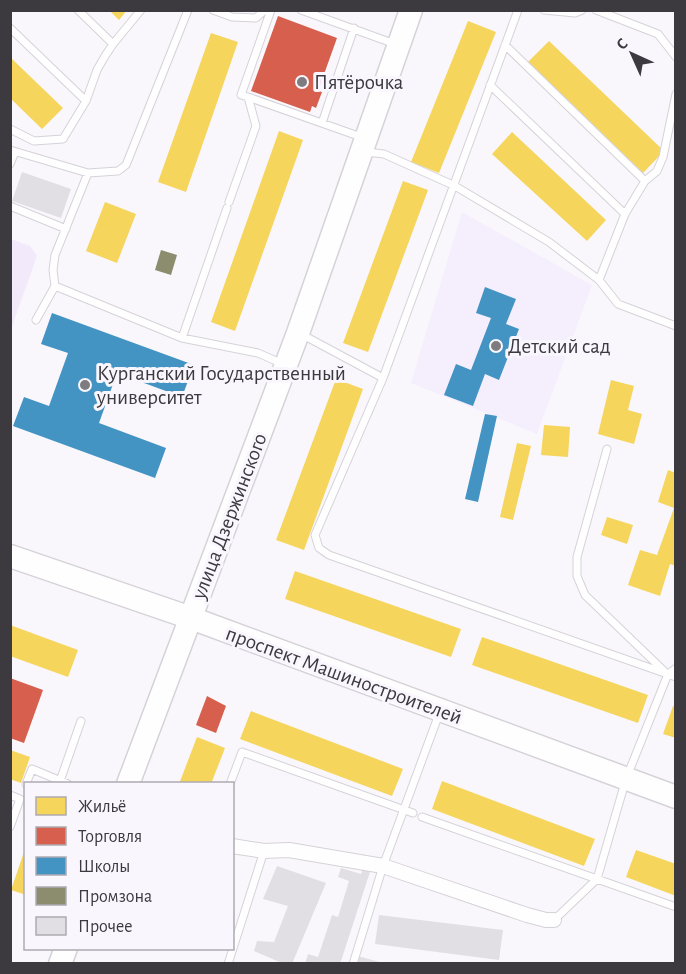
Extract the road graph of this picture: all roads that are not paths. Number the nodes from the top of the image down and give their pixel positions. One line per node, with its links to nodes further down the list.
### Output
1 (78, 10): 16 (lane)
2 (141, 10): 16 (lane)
3 (188, 10): 29 (lane)
4 (213, 10): 13 (lane)
5 (265, 10): 13 (lane)
6 (271, 10): 22 (lane)
7 (301, 10): 15 (lane)
8 (411, 10): 17 (main road, улица Дзержинского)
9 (518, 10): 18 (lane)
10 (544, 10): 11 (lane)
11 (582, 10)
12 (596, 10): 19 (lane)
13 (233, 14)
14 (10, 28): 23 (lane)
15 (354, 28): 17 (lane); 24 (lane)
16 (113, 44): 23 (lane)
17 (398, 45): 26 (main road, улица Дзержинского)
18 (505, 45): 20 (lane); 30 (lane)
19 (675, 57)
20 (490, 86): 31 (lane); 33 (lane)
21 (675, 94): 30 (lane)
22 (248, 97): 24 (lane); 40 (lane)
23 (86, 101): 25 (lane)
24 (322, 123): 26 (lane)
25 (10, 129)
26 (364, 145): 31 (lane); 39 (main road, улица Дзержинского)
27 (13, 151): 28 (lane); 29 (lane)
28 (10, 164)
29 (88, 173): 34 (lane)
30 (645, 181): 33 (lane)
31 (455, 186): 35 (lane); 42 (lane)
32 (10, 206): 34 (lane)
33 (625, 214): 35 (lane)
34 (66, 229): 36 (lane)
35 (599, 280): 38 (lane)
36 (55, 286): 37 (lane); 40 (lane)
37 (36, 320)
38 (675, 326)
39 (298, 333): 41 (main road, улица Дзержинского); 42 (lane)
40 (182, 338): 41 (lane)
41 (286, 365): 45 (main road, улица Дзержинского)
42 (384, 378): 47 (lane)
43 (607, 449): 47 (lane)
44 (10, 556): 45 (main road, проспект Машиностроителей)
45 (190, 618): 48 (main road, проспект Машиностроителей); 53 (main road, улица Дзержинского)
46 (675, 668): 47 (lane)
47 (672, 676): 50 (lane)
48 (441, 710): 50 (main road, проспект Машиностроителей); 59 (lane)
49 (81, 721): 52 (lane)
50 (626, 778): 57 (main road, проспект Машиностроителей); 66 (lane)
51 (27, 782): 52 (lane)
52 (64, 782)
53 (128, 782)
54 (230, 782): 59 (lane)
55 (24, 789): 58 (lane)
56 (10, 795): 58 (lane)
57 (675, 797)
58 (20, 799): 62 (lane)
59 (404, 810): 60 (lane); 65 (lane)
60 (412, 813)
61 (422, 817): 66 (lane)
62 (10, 827)
63 (234, 846): 64 (street)
64 (264, 851): 65 (street); 69 (lane)
65 (383, 866): 68 (street); 70 (lane)
66 (597, 879): 67 (lane); 68 (lane)
67 (675, 907)
68 (554, 920)
69 (234, 944)
70 (353, 963)

